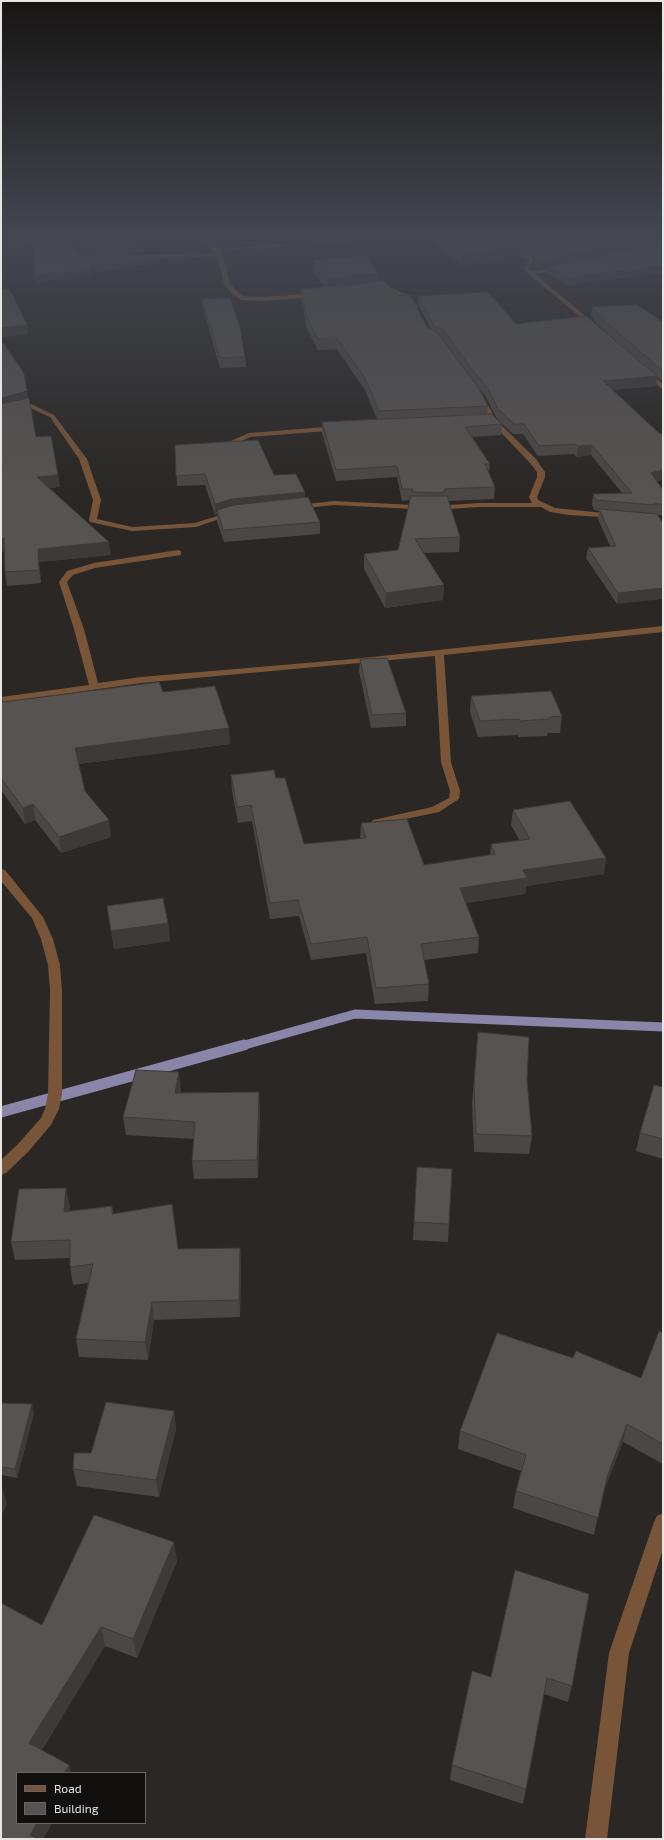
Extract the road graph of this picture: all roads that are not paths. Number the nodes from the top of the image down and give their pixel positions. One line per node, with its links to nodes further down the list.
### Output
1 (589, 322): 2 (street)
2 (602, 333)
3 (640, 367): 4 (street)
4 (663, 388)
5 (475, 390): 9 (street)
6 (1, 413): 11 (street)
7 (348, 427): 8 (street)
8 (221, 447)
9 (541, 506): 10 (street); 12 (street)
10 (288, 508)
11 (241, 512)
12 (623, 518)
13 (178, 553): 16 (street)
14 (663, 629): 15 (street)
15 (439, 654): 16 (street); 18 (street)
16 (94, 687): 17 (street)
17 (1, 700)
18 (377, 822)
19 (1, 873): 20 (street)
20 (1, 1169)
21 (663, 1522): 22 (street)
22 (596, 1839)

